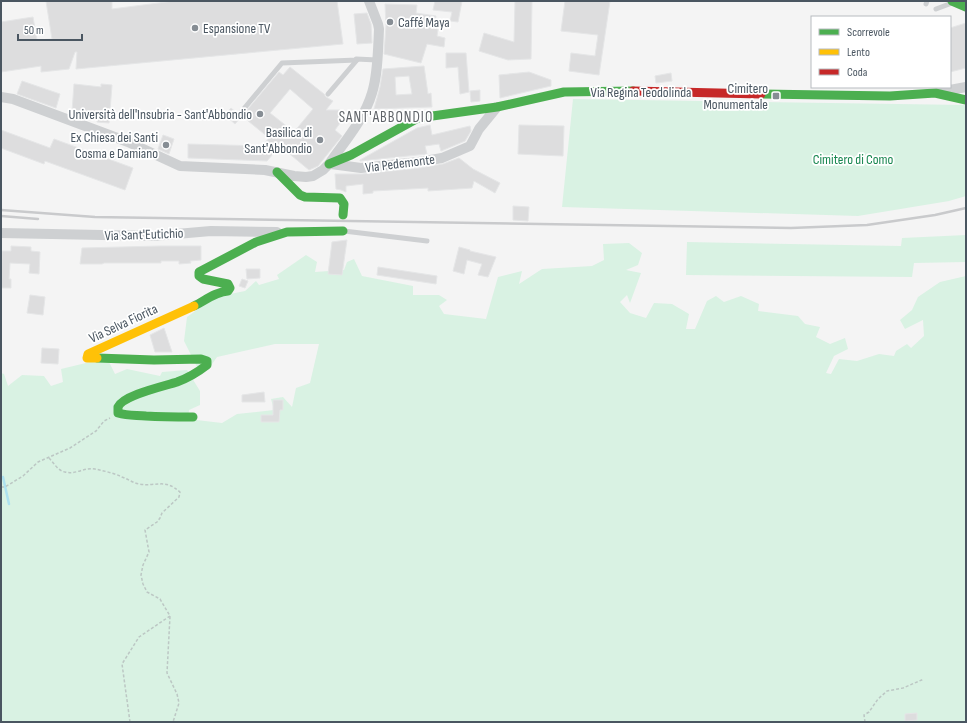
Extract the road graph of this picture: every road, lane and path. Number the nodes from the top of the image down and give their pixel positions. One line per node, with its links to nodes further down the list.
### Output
1 (369, 1): 6 (street)
2 (954, 2): 3 (street); 4 (lane)
3 (966, 7)
4 (936, 9)
5 (357, 60): 6 (lane); 9 (lane); 13 (lane)
6 (377, 60): 14 (street)
7 (966, 87): 8 (street)
8 (935, 93): 11 (street, Via Regina Teodolinda); 12 (street, Via Regina Teodolinda)
9 (328, 94)
10 (1, 97): 15 (street)
11 (966, 100)
12 (496, 107): 14 (street, Via Regina Teodolinda); 14 (street, Via Pedemonte)
13 (242, 111)
14 (329, 164): 15 (street)
15 (277, 172): 16 (street)
16 (344, 210)
17 (343, 230): 18 (street, Via Selva Fiorita); 20 (lane)
18 (287, 232): 19 (street, Via Sant'Eutichio); 21 (street, Via Selva Fiorita)
19 (1, 233)
20 (427, 241)
21 (118, 413): 22 (street); 23 (path)
22 (193, 417)
23 (49, 458): 24 (path); 25 (path)
24 (1, 487)
25 (170, 616): 27 (path); 28 (path)
26 (924, 679): 29 (path)
27 (130, 722)
28 (173, 722)
29 (865, 722)

